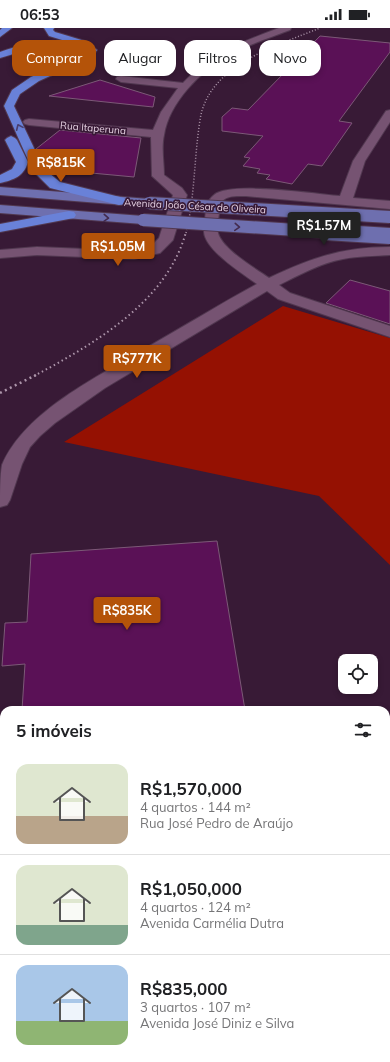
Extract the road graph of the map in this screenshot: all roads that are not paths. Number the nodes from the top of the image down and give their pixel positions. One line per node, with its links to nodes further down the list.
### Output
1 (8, 28): 4 (highway)
2 (50, 28): 17 (highway, one-way to 2)
3 (287, 28): 9 (street)
4 (0, 34)
5 (16, 38): 6 (highway)
6 (0, 50)
7 (0, 55): 10 (highway)
8 (121, 79): 9 (street)
9 (186, 86): 14 (street)
10 (8, 89)
11 (390, 114): 18 (street)
12 (29, 122): 14 (street, Rua Itaperuna)
13 (5, 127): 15 (highway)
14 (157, 134): 26 (street)
15 (0, 179)
16 (0, 190): 17 (main road, Avenida João César de Oliveira)
17 (119, 201): 22 (main road, Avenida João César de Oliveira, bridge)
18 (345, 201): 19 (street); 27 (street)
19 (390, 205)
20 (0, 209): 21 (main road, Avenida João César de Oliveira)
21 (69, 215): 23 (highway); 24 (main road, Avenida João César de Oliveira, one-way to 24, bridge)
22 (390, 217)
23 (0, 228)
24 (390, 236)
25 (390, 251): 27 (street)
26 (0, 254)
27 (268, 284): 28 (street); 29 (street)
28 (390, 332)
29 (3, 478): 30 (street)
30 (0, 500)

